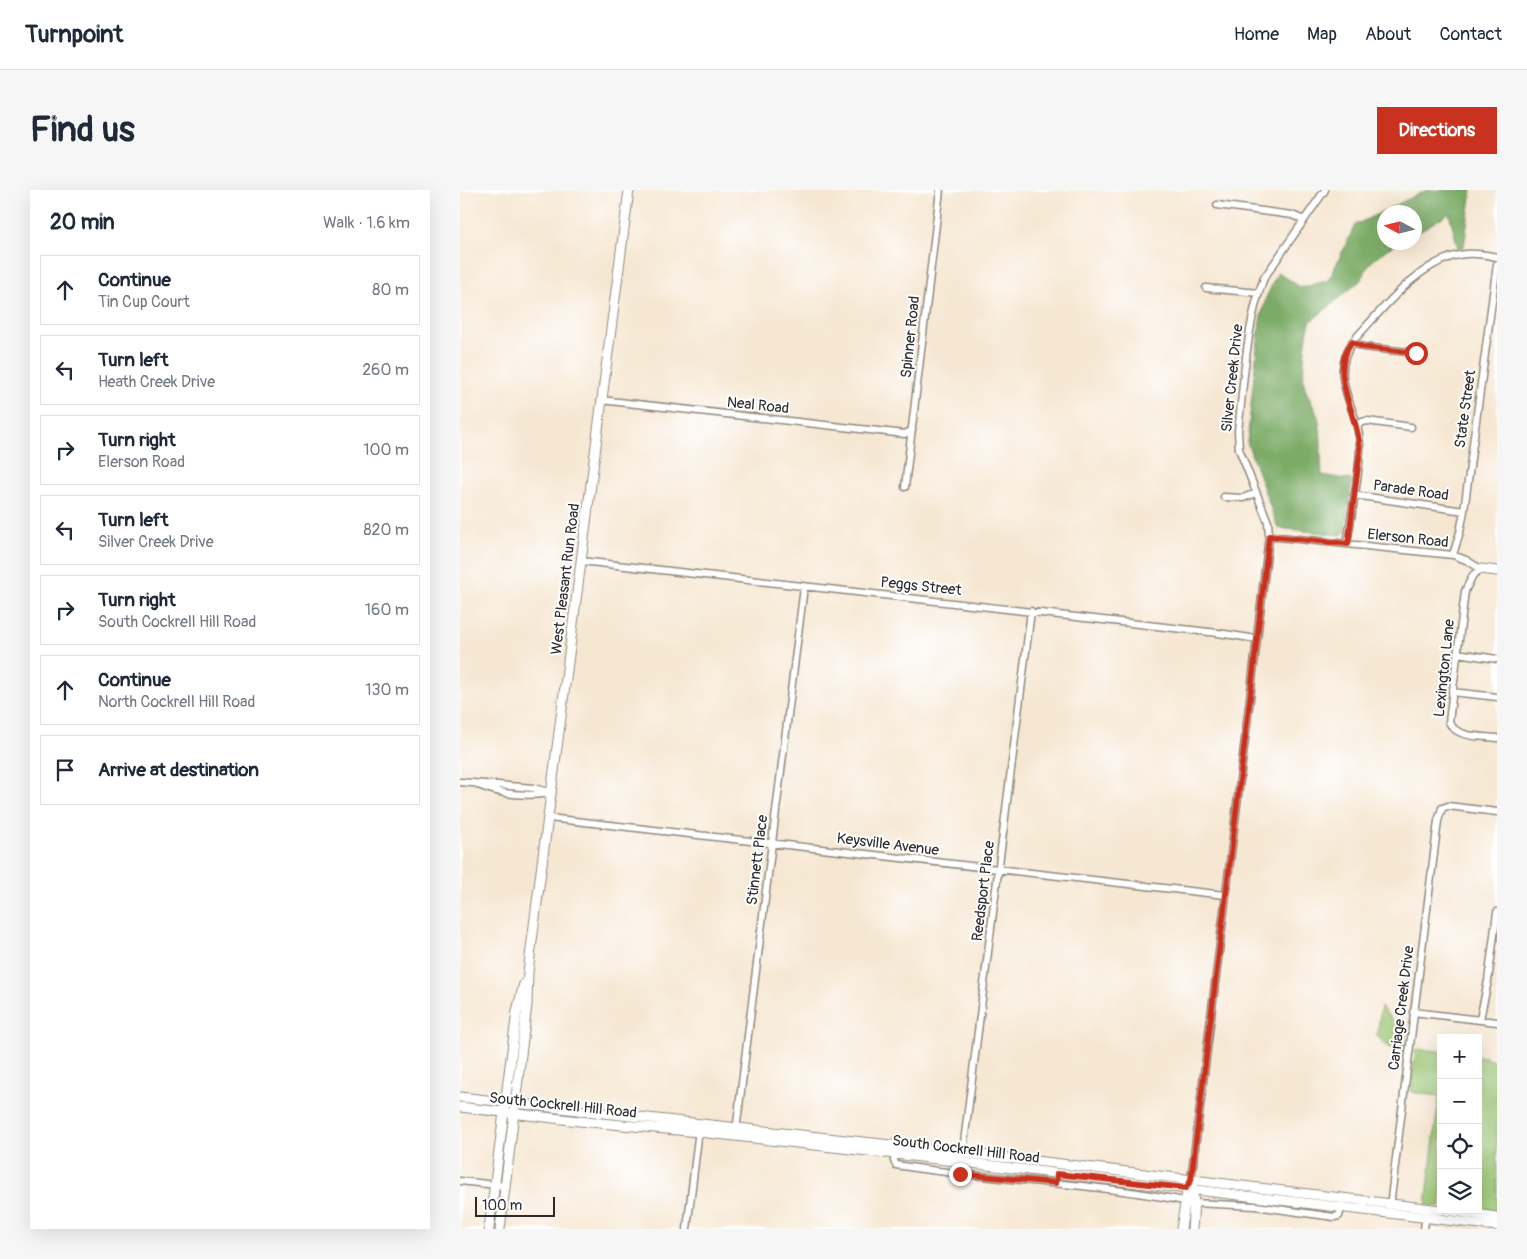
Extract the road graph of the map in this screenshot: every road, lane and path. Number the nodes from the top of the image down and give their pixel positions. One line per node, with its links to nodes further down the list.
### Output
1 (629, 190): 12 (main road, West Pleasant Run Road)
2 (940, 190): 15 (street, Spinner Road)
3 (1325, 190): 5 (street, Silver Creek Drive)
4 (1217, 205): 5 (street)
5 (1304, 220): 9 (street, Silver Creek Drive)
6 (1497, 257): 10 (street)
7 (1497, 264): 20 (street, State Street)
8 (1206, 288): 9 (street)
9 (1259, 293): 17 (street, Silver Creek Drive)
10 (1352, 342): 11 (street); 13 (street)
11 (1416, 353)
12 (601, 400): 15 (street, Neal Road); 24 (main road, West Pleasant Run Road)
13 (1357, 426): 14 (street); 18 (street)
14 (1411, 427)
15 (912, 430): 16 (street, Spinner Road)
16 (905, 487)
17 (1256, 493): 19 (street); 21 (street, Silver Creek Drive)
18 (1354, 495): 20 (street, Parade Road); 22 (street)
19 (1224, 498)
20 (1464, 511): 23 (street, State Street)
21 (1269, 536): 22 (street, Elerson Road); 29 (street, Silver Creek Drive)
22 (1348, 544): 23 (street, Elerson Road)
23 (1453, 555): 25 (street, Elerson Road)
24 (581, 561): 27 (street, Peggs Street); 36 (main road, West Pleasant Run Road)
25 (1481, 569): 26 (main road); 30 (street, Lexington Lane)
26 (1497, 571)
27 (804, 587): 28 (street, Peggs Street); 39 (street, Stinnett Place)
28 (1031, 611): 29 (street, Peggs Street); 40 (street, Reedsport Place)
29 (1257, 639): 41 (street, Silver Creek Drive)
30 (1456, 653): 31 (street); 32 (street, Lexington Lane)
31 (1497, 658)
32 (1452, 692): 33 (street); 34 (street, Lexington Lane)
33 (1497, 697)
34 (1497, 738)
35 (460, 782): 36 (street)
36 (552, 793): 38 (main road, West Pleasant Run Road)
37 (1497, 812): 44 (street, Carriage Creek Drive)
38 (549, 818): 39 (street, Keysville Avenue); 43 (main road, West Pleasant Run Road)
39 (772, 843): 40 (street, Keysville Avenue); 53 (street, Stinnett Place)
40 (998, 869): 41 (street, Keysville Avenue); 57 (street, Reedsport Place)
41 (1225, 895): 64 (street, Silver Creek Drive)
42 (1497, 912): 45 (street)
43 (528, 972): 48 (main road, West Pleasant Run Road); 49 (main road, West Pleasant Run Road)
44 (1413, 1012): 45 (street); 68 (street, Carriage Creek Drive)
45 (1480, 1019): 46 (street)
46 (1497, 1022)
47 (460, 1097): 48 (main road, South Cockrell Hill Road)
48 (504, 1102): 49 (main road, South Cockrell Hill Road); 51 (main road, West Pleasant Run Road)
49 (516, 1103): 52 (main road, West Pleasant Run Road); 54 (main road, South Cockrell Hill Road)
50 (460, 1107): 51 (main road, South Cockrell Hill Road)
51 (503, 1113): 52 (main road, South Cockrell Hill Road); 62 (main road, West Pleasant Run Road)
52 (514, 1114): 54 (main road, South Cockrell Hill Road); 63 (main road, West Pleasant Run Road)
53 (736, 1126): 54 (main road, South Cockrell Hill Road); 55 (street, Stinnett Place); 57 (main road, South Cockrell Hill Road)
54 (700, 1128): 55 (main road, South Cockrell Hill Road); 76 (street)
55 (735, 1136): 56 (main road, South Cockrell Hill Road)
56 (895, 1154): 57 (main road, South Cockrell Hill Road); 58 (street)
57 (962, 1157): 58 (street, Reedsport Place); 59 (main road, South Cockrell Hill Road); 64 (main road, South Cockrell Hill Road)
58 (960, 1174): 61 (street)
59 (1057, 1174): 61 (street); 64 (main road, South Cockrell Hill Road)
60 (460, 1181): 62 (street)
61 (1056, 1183): 65 (street)
62 (494, 1185): 63 (street); 74 (main road, West Pleasant Run Road)
63 (505, 1186): 75 (main road, West Pleasant Run Road)
64 (1190, 1186): 65 (main road, Silver Creek Drive); 66 (main road, South Cockrell Hill Road); 67 (main road, Silver Creek Drive)
65 (1184, 1202): 77 (main road, Silver Creek Drive)
66 (1342, 1202): 67 (street); 68 (main road, South Cockrell Hill Road)
67 (1194, 1203): 78 (main road, Silver Creek Drive)
68 (1389, 1208): 70 (main road, South Cockrell Hill Road)
69 (1437, 1211): 70 (main road, South Cockrell Hill Road)
70 (1426, 1212): 73 (main road, South Cockrell Hill Road); 79 (street)
71 (1480, 1214): 72 (main road)
72 (1497, 1216)
73 (1497, 1226)
74 (489, 1229)
75 (500, 1229)
76 (687, 1229)
77 (1182, 1229)
78 (1192, 1229)
79 (1424, 1229)

